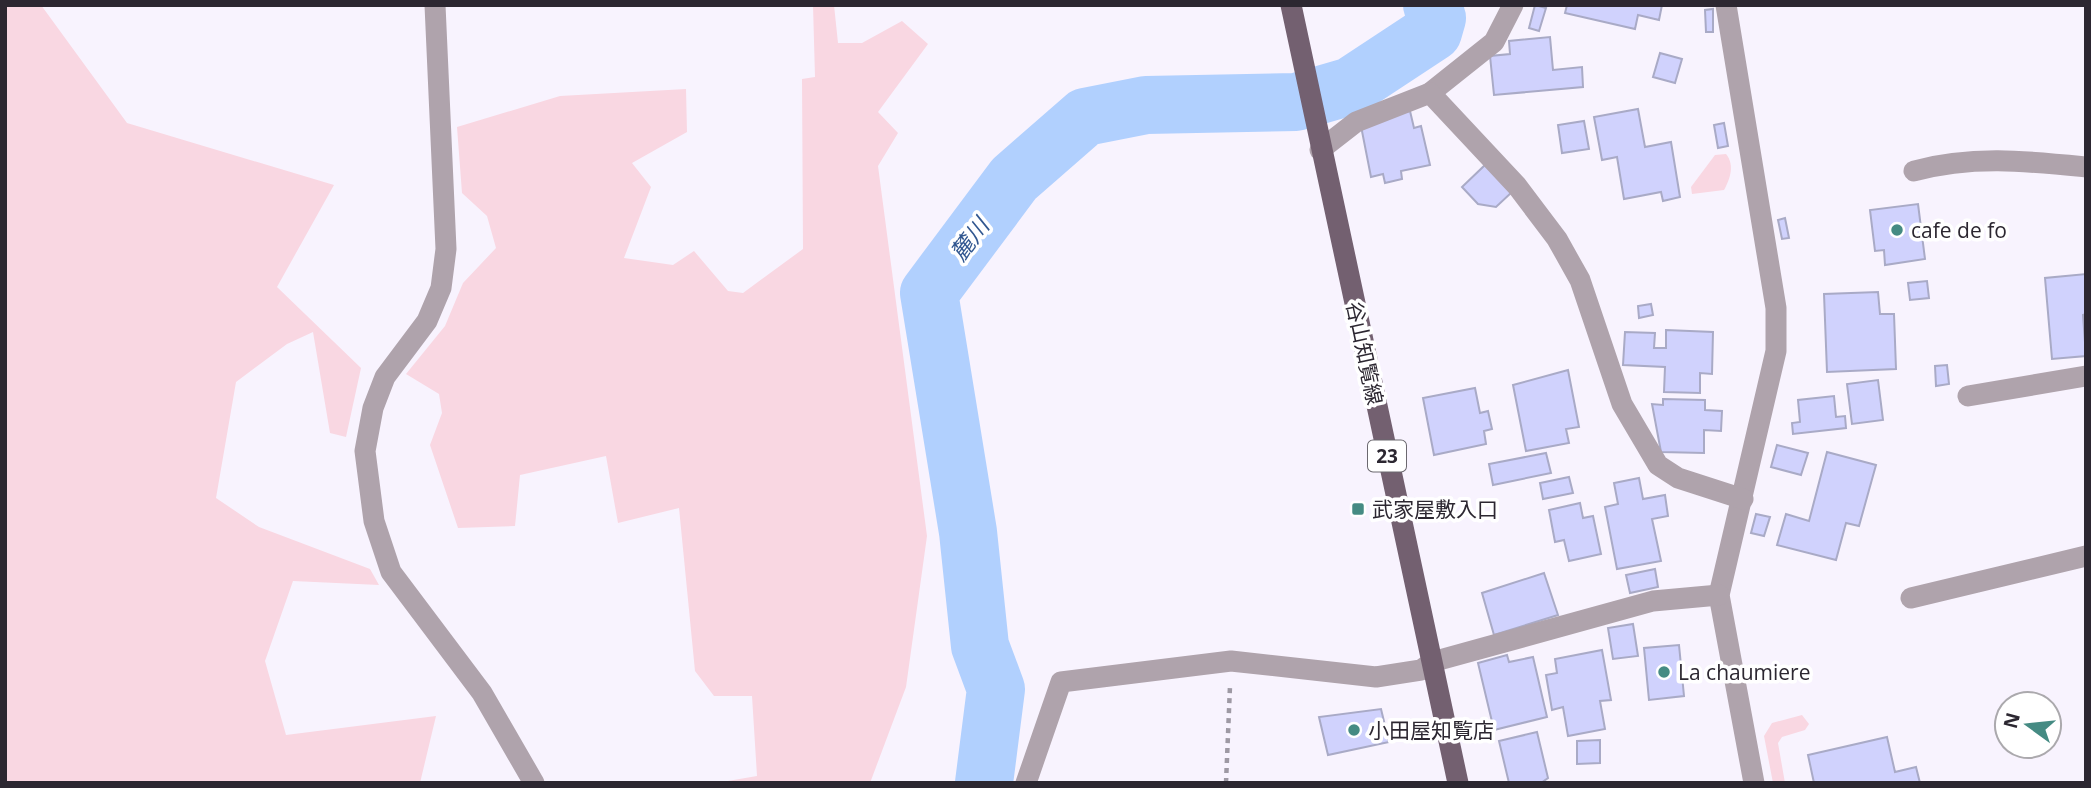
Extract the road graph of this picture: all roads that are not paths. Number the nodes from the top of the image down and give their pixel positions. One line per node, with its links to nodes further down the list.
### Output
1 (435, 5): 16 (street)
2 (1513, 5): 5 (street)
3 (1726, 5): 11 (street)
4 (1291, 6): 6 (main road, 谷山知覧線 / 23)
5 (1430, 93): 6 (street); 11 (street)
6 (1318, 139): 15 (main road, 谷山知覧線 / 23)
7 (2086, 167): 8 (street)
8 (1914, 171)
9 (2086, 376): 10 (street)
10 (1968, 396)
11 (1743, 499): 13 (street)
12 (2086, 556): 14 (street)
13 (1719, 595): 15 (street); 19 (street)
14 (1911, 598)
15 (1432, 662): 17 (street); 18 (main road, 谷山知覧線 / 23)
16 (534, 783)
17 (1026, 783)
18 (1458, 783)
19 (1754, 783)

